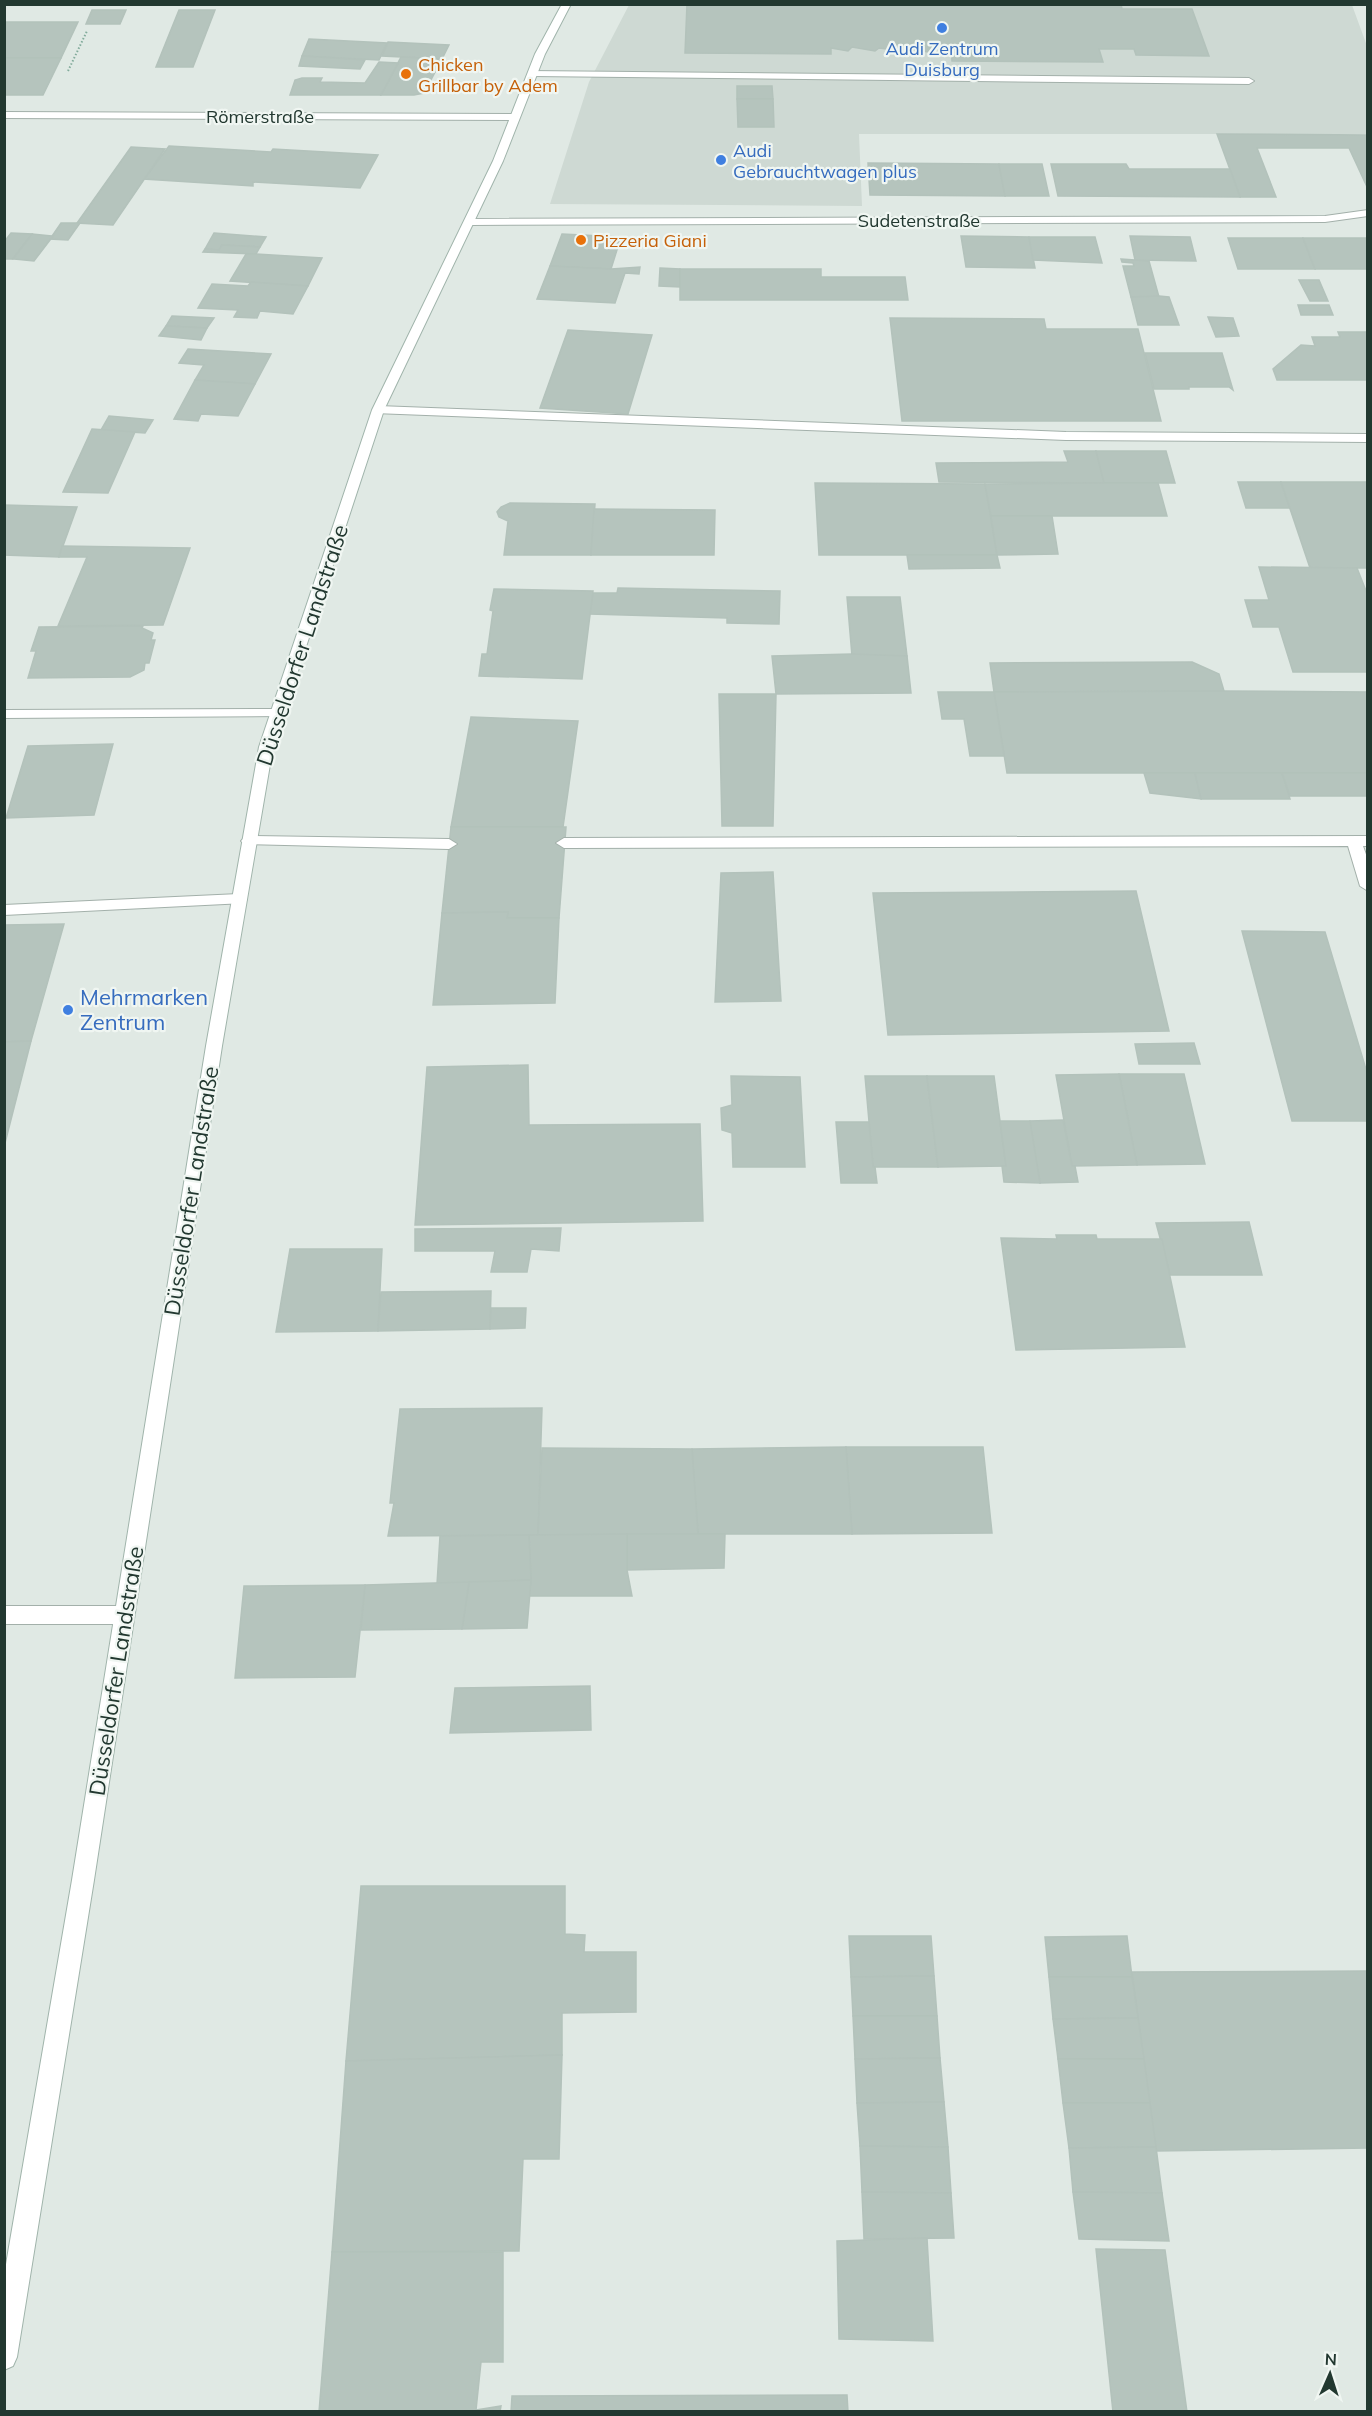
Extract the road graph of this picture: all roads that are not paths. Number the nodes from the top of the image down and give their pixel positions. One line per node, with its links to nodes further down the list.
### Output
1 (567, 4): 2 (main road, Düsseldorfer Landstraße)
2 (532, 73): 3 (main road); 5 (main road, Düsseldorfer Landstraße)
3 (1249, 81)
4 (4, 114): 5 (main road, Römerstraße)
5 (515, 117): 7 (main road, Düsseldorfer Landstraße)
6 (1368, 213): 7 (main road, Sudetenstraße)
7 (470, 222): 8 (main road, Düsseldorfer Landstraße)
8 (378, 410): 9 (main road); 10 (main road, Düsseldorfer Landstraße)
9 (1368, 438)
10 (277, 713): 11 (main road); 12 (main road, Düsseldorfer Landstraße)
11 (4, 714)
12 (249, 841): 15 (main road); 17 (main road, Düsseldorfer Landstraße)
13 (1361, 841): 14 (main road); 16 (main road)
14 (564, 843)
15 (449, 844)
16 (1368, 886)
17 (239, 899): 18 (main road); 20 (main road, Düsseldorfer Landstraße)
18 (4, 910)
19 (4, 1615): 20 (main road)
20 (124, 1615): 21 (main road, Düsseldorfer Landstraße)
21 (4, 2357)

